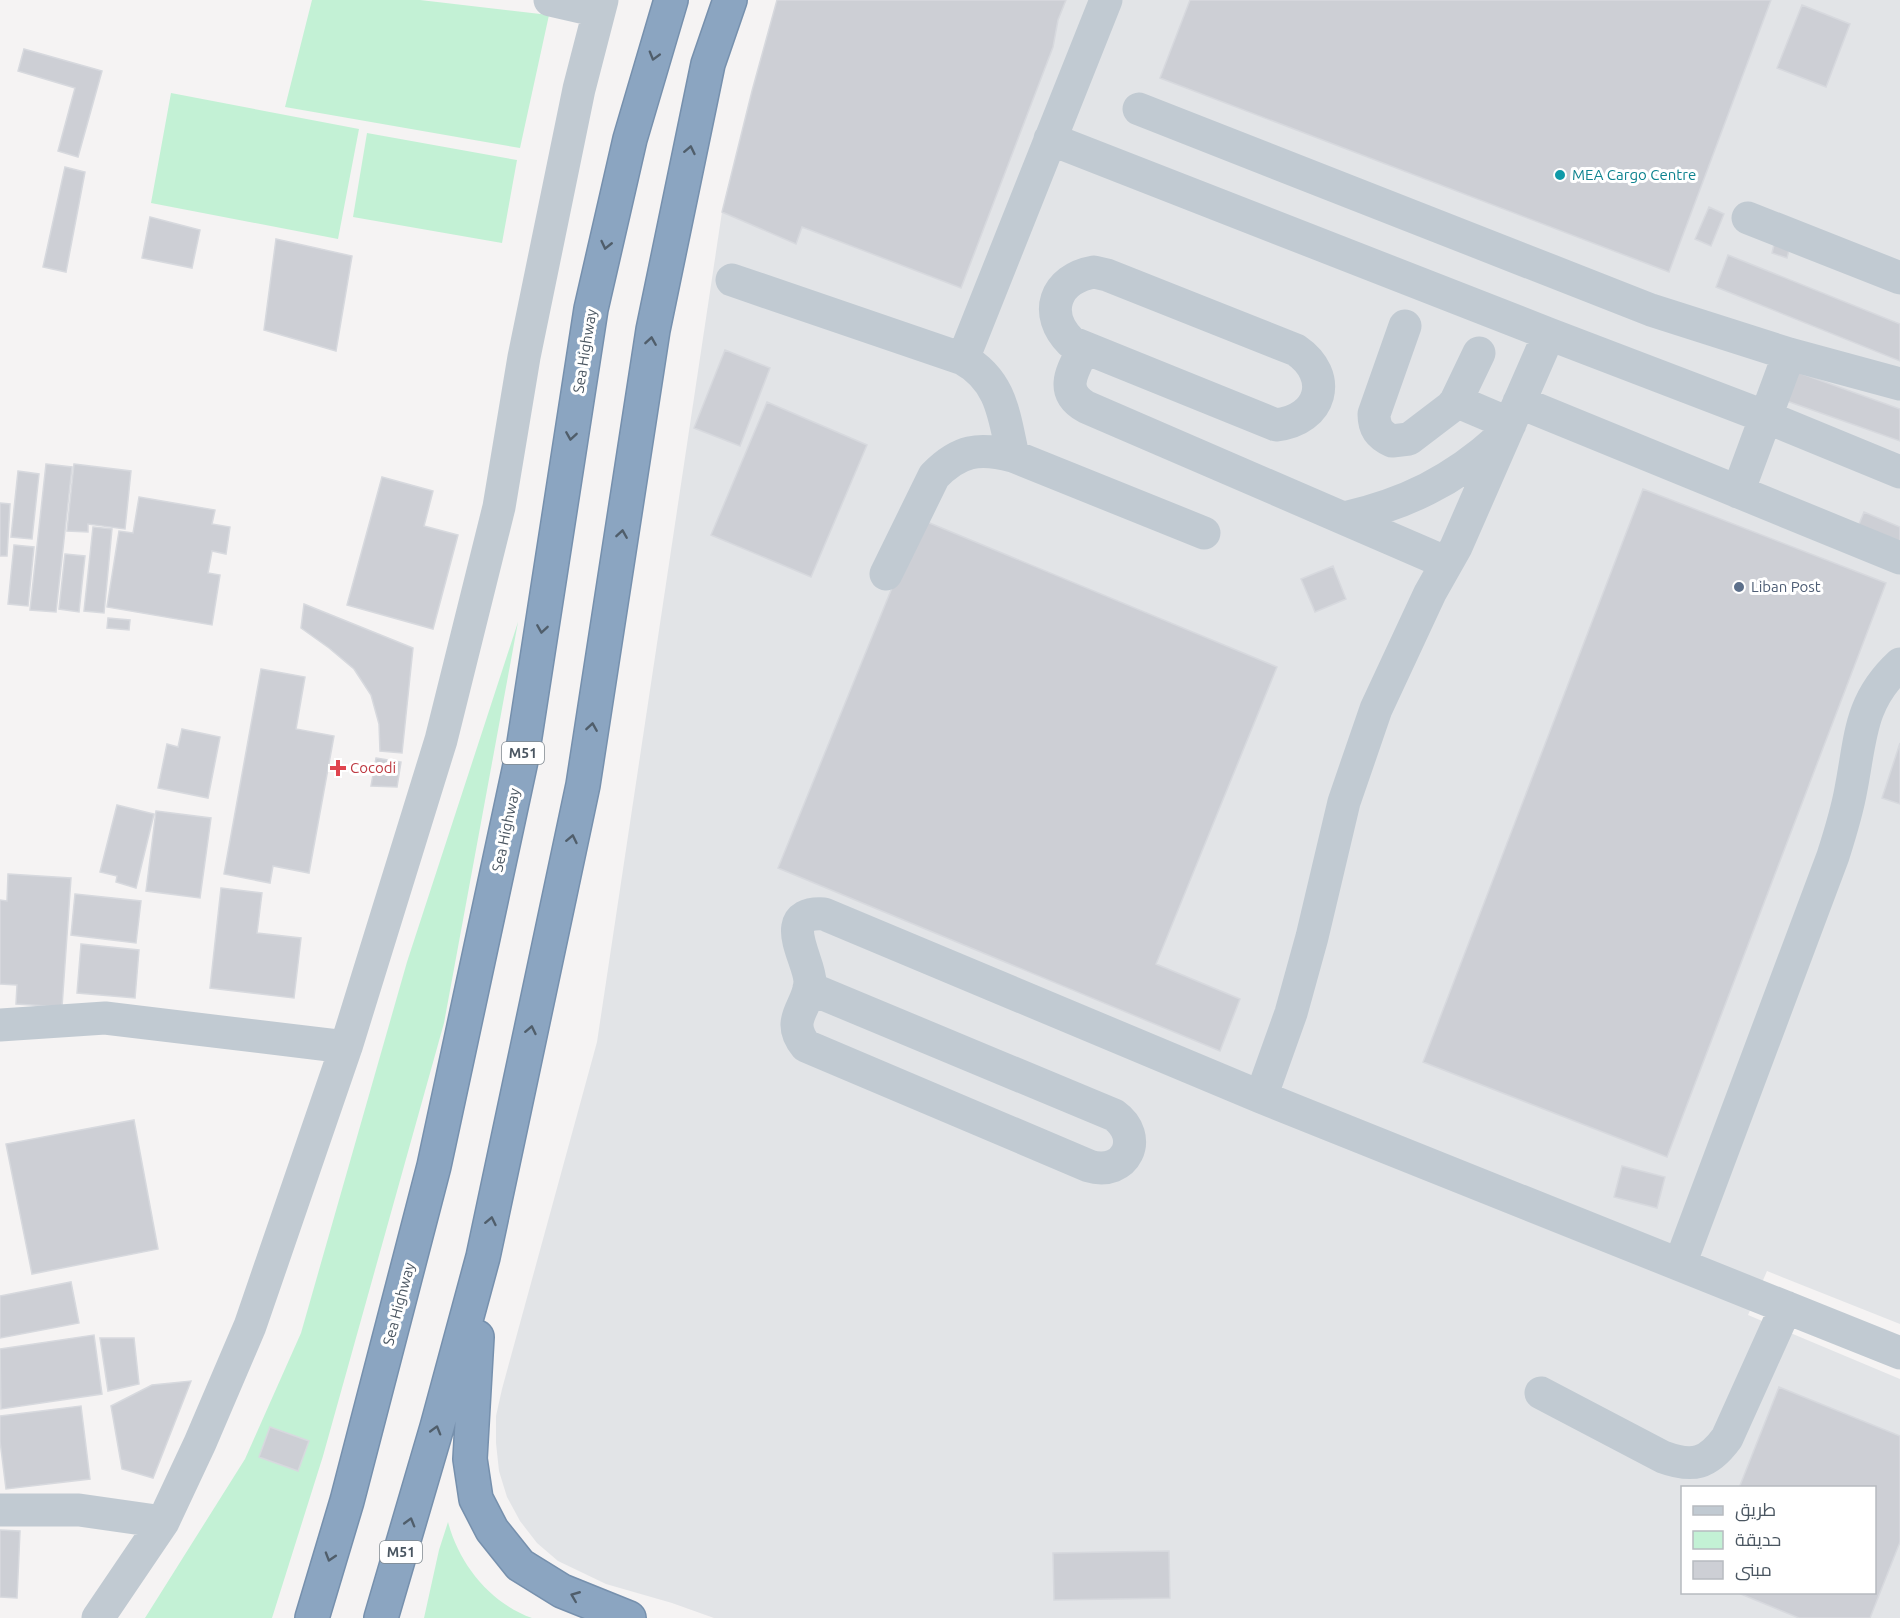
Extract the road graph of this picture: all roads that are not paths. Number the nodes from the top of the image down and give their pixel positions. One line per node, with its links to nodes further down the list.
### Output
1 (550, 0): 5 (street)
2 (671, 0): 42 (highway, Sea Highway / M51, one-way to 42)
3 (730, 0): 34 (highway, M51, one-way to 3)
4 (1106, 0): 7 (street)
5 (600, 6): 32 (street)
6 (1139, 109): 15 (street)
7 (1050, 139): 12 (street); 16 (street)
8 (1748, 218): 9 (street)
9 (1900, 278)
10 (732, 280): 16 (street)
11 (1406, 326): 18 (street)
12 (1549, 334): 19 (street); 20 (street)
13 (1084, 348): 13 (street); 24 (street)
14 (1479, 353): 18 (street)
15 (1789, 354): 17 (street); 19 (street)
16 (963, 359): 21 (street)
17 (1900, 384)
18 (1456, 401): 20 (street)
19 (1766, 417): 22 (street); 23 (street)
20 (1512, 420): 23 (street); 24 (street); 27 (street)
21 (1013, 456): 25 (street); 28 (street)
22 (1900, 472)
23 (1738, 492): 26 (street)
24 (1344, 518): 27 (street)
25 (1204, 533)
26 (1900, 558)
27 (1447, 563): 33 (street)
28 (886, 574)
29 (1900, 664): 35 (street)
30 (809, 988): 30 (street); 33 (street)
31 (0, 1025): 32 (street)
32 (346, 1047): 40 (street)
33 (1261, 1097): 35 (street)
34 (483, 1257): 43 (highway, M51, one-way to 34); 44 (highway, one-way to 34)
35 (1680, 1264): 36 (street)
36 (1786, 1306): 37 (street); 38 (street)
37 (1900, 1353)
38 (1541, 1393)
39 (0, 1510): 40 (street)
40 (163, 1522): 41 (street)
41 (98, 1618)
42 (312, 1618)
43 (381, 1618)
44 (629, 1618)

